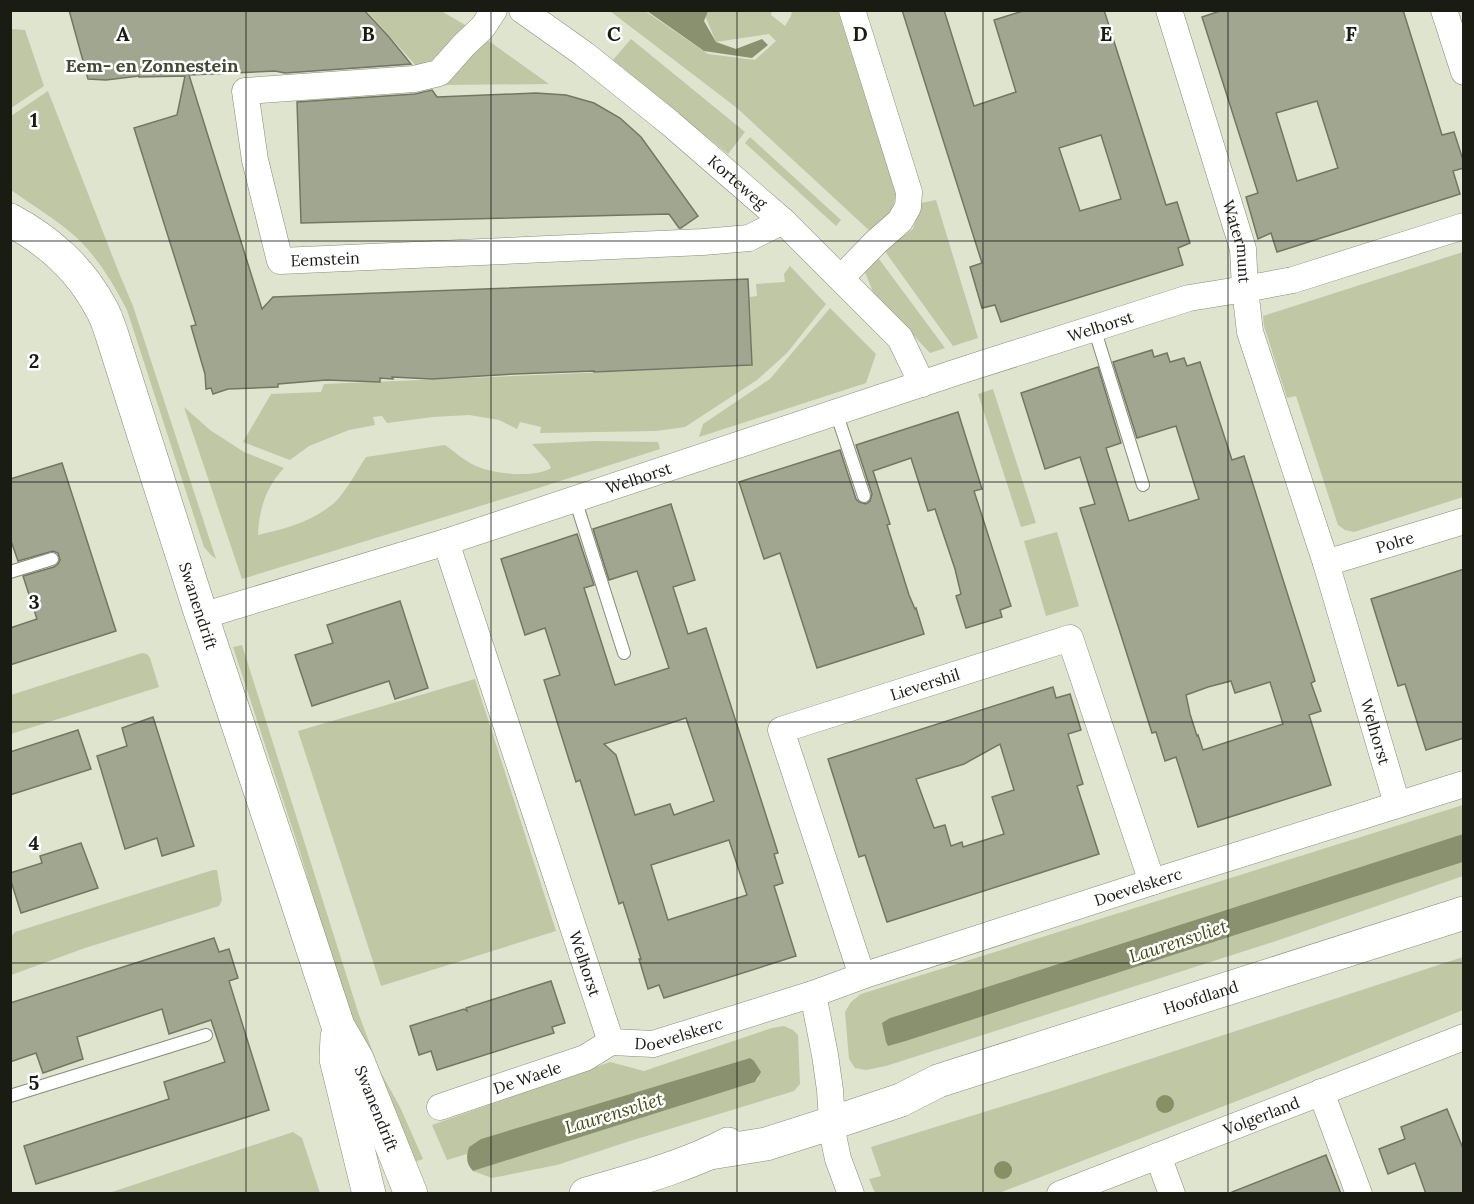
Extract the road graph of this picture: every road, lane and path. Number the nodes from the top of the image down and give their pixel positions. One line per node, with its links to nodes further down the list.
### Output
1 (494, 10): 9 (street, Eemstein)
2 (522, 10): 9 (street, Korteweg)
3 (852, 10): 11 (street)
4 (1169, 10): 12 (street, Watermunt)
5 (1444, 10): 6 (street)
6 (1458, 36): 7 (street)
7 (1464, 72)
8 (10, 220): 24 (main road, Swanendrift)
9 (783, 221): 11 (street, Korteweg)
10 (1464, 226): 12 (street, Watermunt)
11 (840, 278): 14 (street, Korteweg)
12 (1245, 289): 13 (street, Welhorst); 22 (street, Welhorst)
13 (1094, 328): 14 (street, Welhorst); 16 (lane)
14 (922, 384): 15 (street, Welhorst)
15 (836, 412): 17 (lane); 18 (street, Welhorst)
16 (1143, 485)
17 (864, 496)
18 (575, 499): 20 (street, Welhorst); 25 (lane)
19 (1464, 521): 22 (street, Polre)
20 (446, 542): 24 (street, Welhorst); 35 (street, Welhorst)
21 (52, 559): 23 (lane)
22 (1326, 563): 27 (street, Welhorst)
23 (10, 572)
24 (202, 616): 32 (main road, Swanendrift)
25 (624, 653)
26 (1464, 784): 27 (street, Doevelskerc)
27 (1397, 804): 28 (street, Doevelskerc)
28 (1152, 882): 30 (street, Doevelskerc); 30 (street, Lievershil)
29 (1464, 913): 39 (main road, Hoofdland)
30 (862, 976): 31 (street, Doevelskerc)
31 (813, 994): 35 (street, Doevelskerc); 39 (street)
32 (338, 1026): 41 (main road, Swanendrift); 42 (main road, Swanendrift)
33 (206, 1035): 37 (lane)
34 (1464, 1037): 36 (street, Volgerland)
35 (611, 1042): 38 (street, De Waele)
36 (1321, 1092): 40 (street, Volgerland); 47 (street)
37 (10, 1096)
38 (440, 1107)
39 (831, 1114): 43 (main road, Hoofdland); 44 (street)
40 (1158, 1156): 45 (street, Volgerland); 46 (street)
41 (369, 1194)
42 (411, 1194)
43 (586, 1194)
44 (850, 1194)
45 (1060, 1194)
46 (1172, 1194)
47 (1359, 1194)

